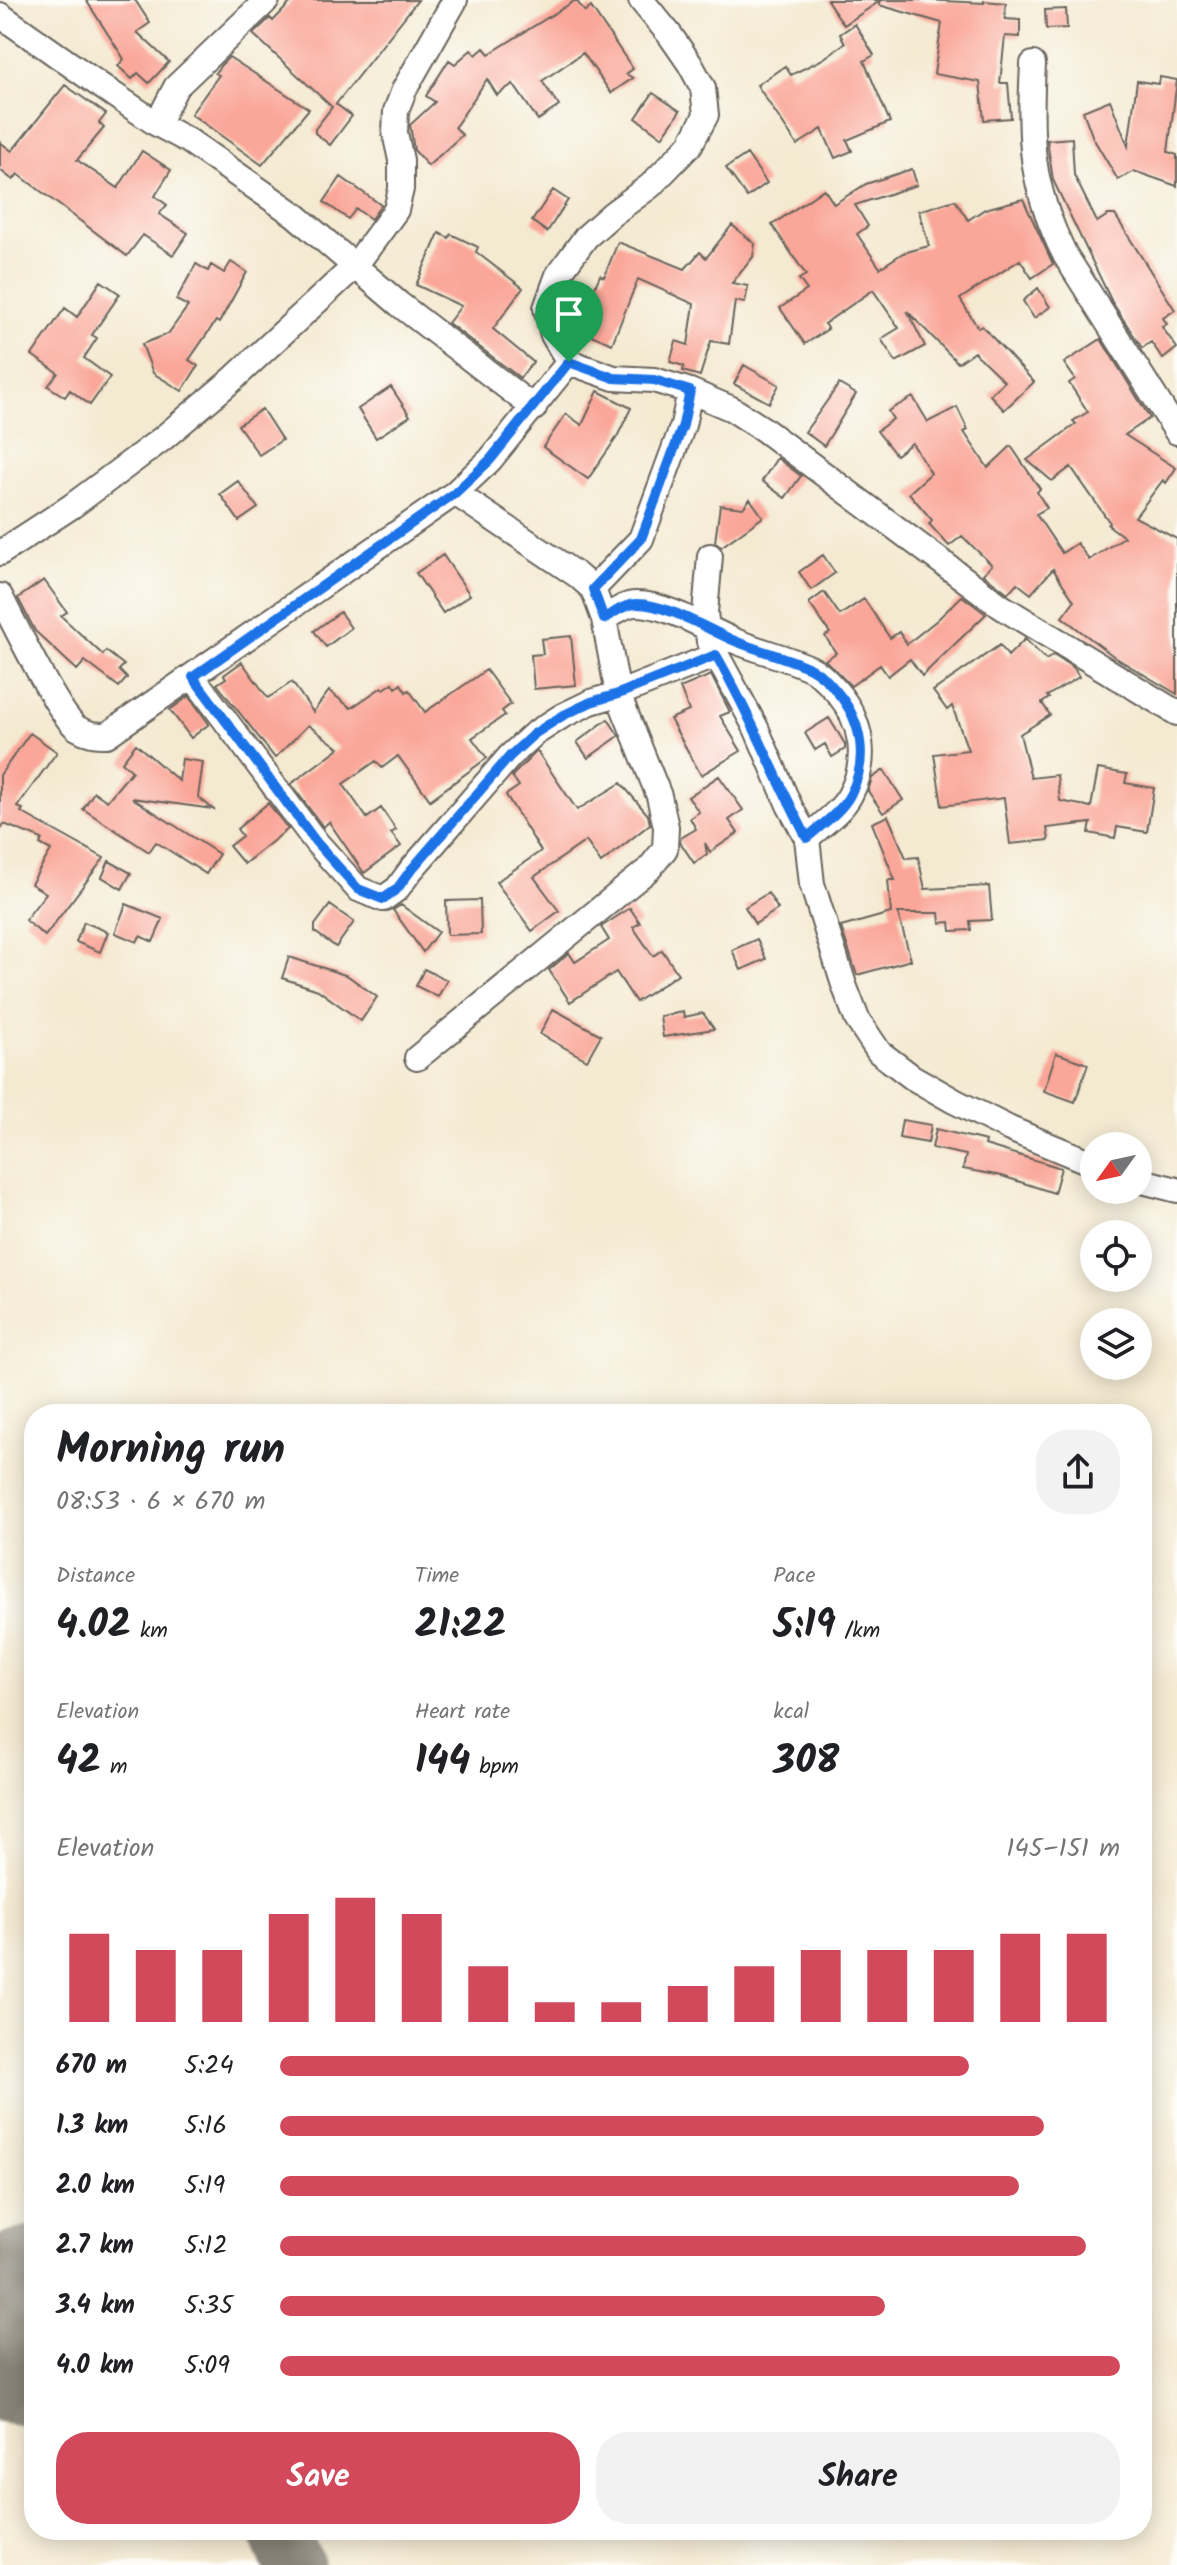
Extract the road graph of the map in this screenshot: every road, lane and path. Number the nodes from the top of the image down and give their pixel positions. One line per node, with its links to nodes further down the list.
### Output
1 (267, 0): 6 (street)
2 (455, 0): 7 (street)
3 (641, 0): 8 (street)
4 (0, 15): 6 (street)
5 (1033, 64): 11 (street)
6 (157, 124): 7 (street)
7 (355, 266): 10 (street); 13 (street)
8 (569, 362): 9 (street); 10 (street)
9 (690, 391): 15 (street); 22 (street)
10 (534, 408): 12 (street)
11 (1177, 432)
12 (455, 493): 15 (street); 20 (street)
13 (0, 553)
14 (710, 556): 18 (street)
15 (593, 589): 17 (street)
16 (0, 596): 20 (street)
17 (604, 619): 18 (street); 21 (street)
18 (705, 628): 19 (street); 23 (street)
19 (716, 655): 21 (street); 23 (street)
20 (193, 677): 21 (street)
21 (618, 694): 24 (street)
22 (1177, 713)
23 (807, 838): 25 (street)
24 (417, 1058)
25 (1080, 1158)
26 (1152, 1184): 27 (street)
27 (1177, 1190)

